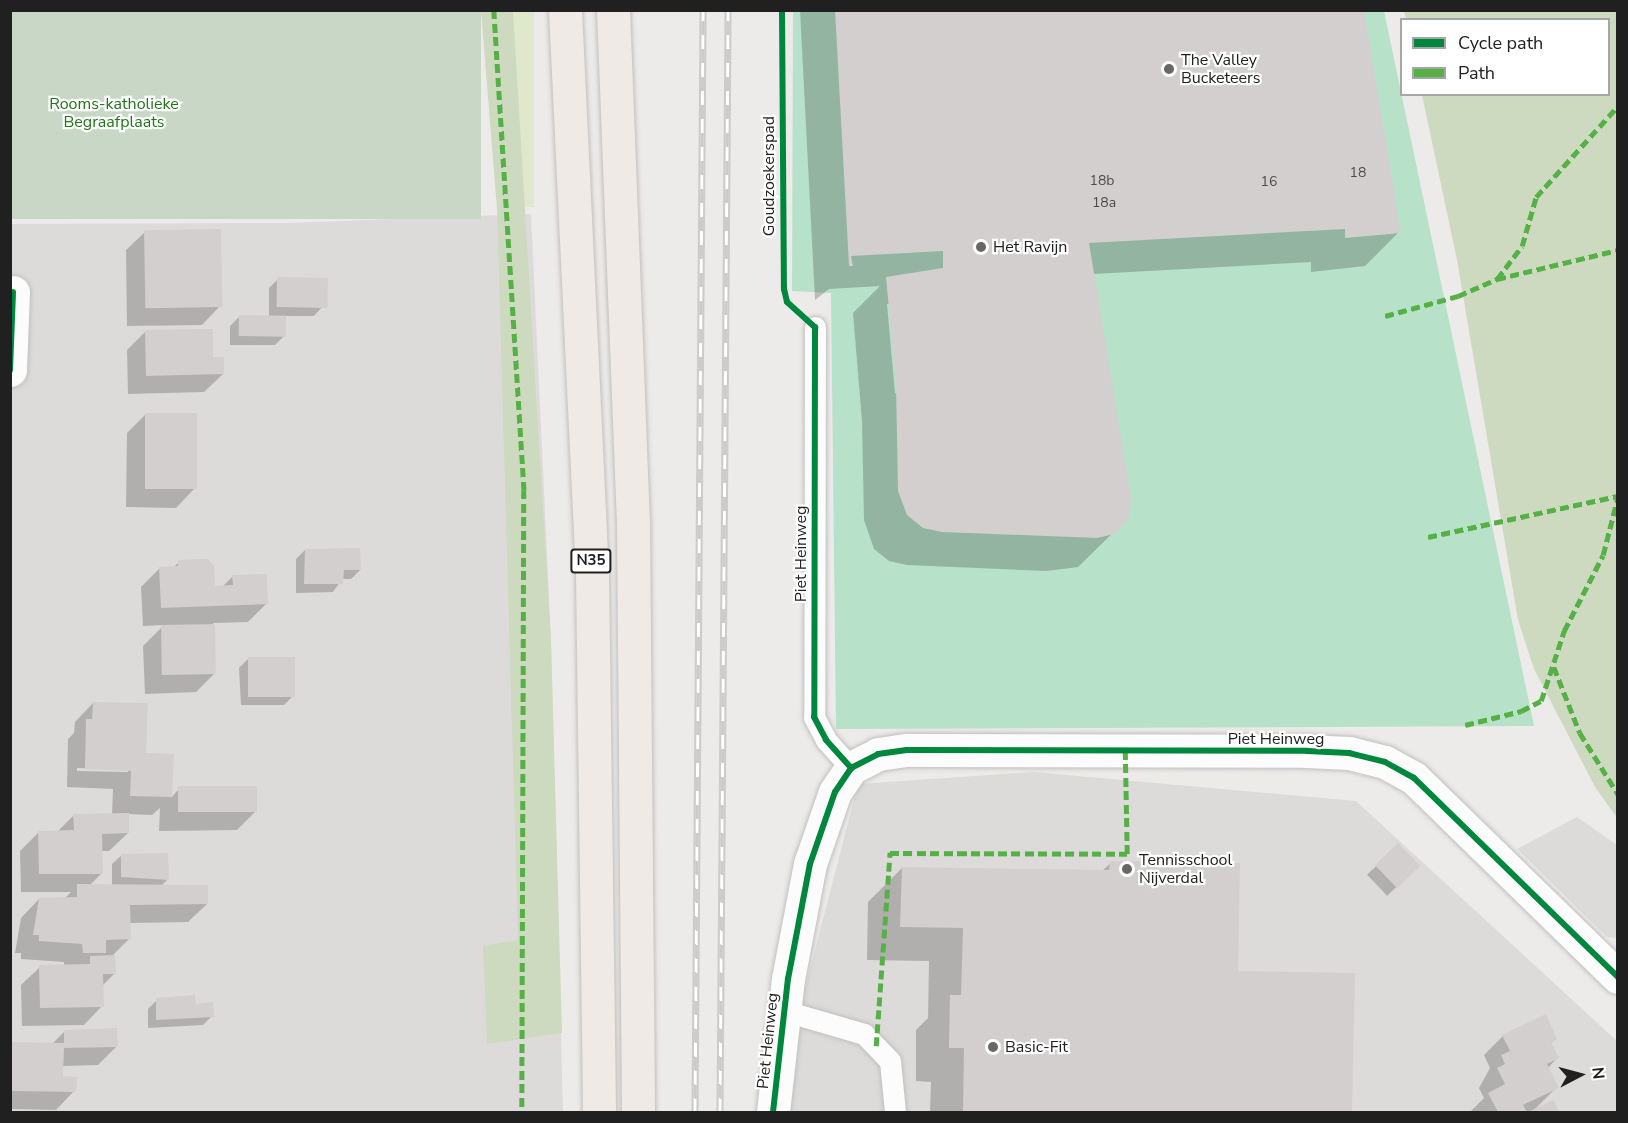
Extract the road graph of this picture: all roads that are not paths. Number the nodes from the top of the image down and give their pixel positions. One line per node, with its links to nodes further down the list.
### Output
1 (565, 10): 9 (main road, N35)
2 (613, 10): 10 (main road, N35)
3 (13, 292): 5 (street)
4 (815, 327): 6 (lane, Piet Heinweg)
5 (10, 370)
6 (851, 768): 7 (street, Piet Heinweg); 8 (street, Piet Heinweg)
7 (1617, 977)
8 (785, 1011): 11 (street, Piet Heinweg); 12 (lane)
9 (599, 1113)
10 (638, 1113)
11 (773, 1113)
12 (895, 1113)

